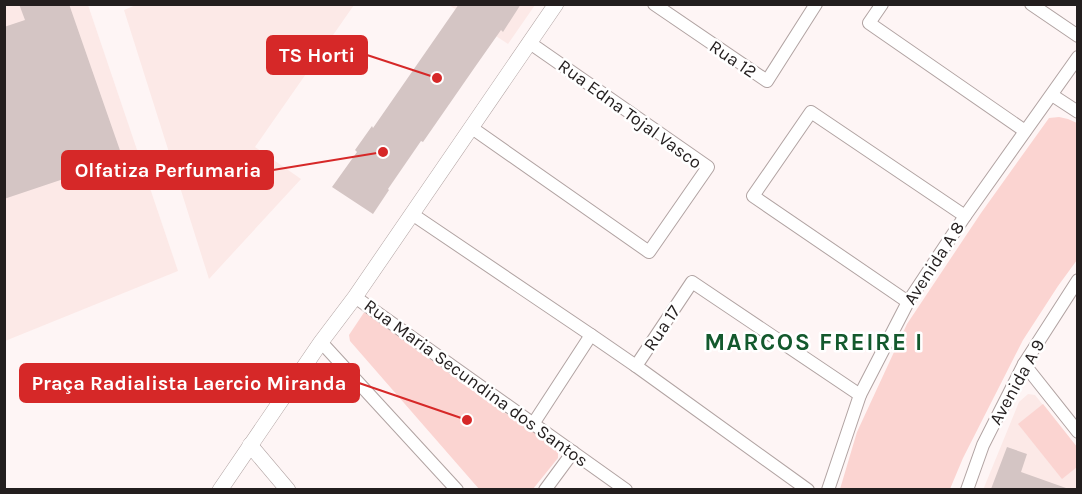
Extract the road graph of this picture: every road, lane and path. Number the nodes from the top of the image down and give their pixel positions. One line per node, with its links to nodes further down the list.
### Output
1 (556, 4): 7 (street)
2 (654, 4): 3 (street, Rua 12)
3 (816, 4)
4 (882, 4): 12 (street)
5 (1031, 4): 6 (street)
6 (1077, 36)
7 (530, 43): 11 (street); 11 (street, Rua Edna Tojal Vasco)
8 (1077, 57): 9 (street, Avenida A 8)
9 (1052, 95): 10 (street); 12 (street, Avenida A 8)
10 (1077, 112)
11 (472, 128): 13 (street)
12 (1025, 131): 14 (street, Avenida A 8)
13 (412, 214): 16 (street); 18 (street)
14 (965, 216): 17 (street, Avenida A 8); 17 (street)
15 (1077, 280): 20 (street, Avenida A 9)
16 (356, 297): 19 (street); 23 (street, Rua Maria Secundina dos Santos)
17 (908, 302): 22 (street, Avenida A 8)
18 (591, 335): 21 (street); 23 (street)
19 (321, 342): 25 (street); 29 (street)
20 (1024, 364): 24 (street); 34 (street, Avenida A 9)
21 (636, 366): 22 (street, Rua 17); 32 (street, Rua 17)
22 (860, 395): 33 (street, Avenida A 8)
23 (533, 424): 26 (street, Rua Maria Secundina dos Santos)
24 (1077, 432)
25 (250, 445): 27 (street); 28 (street)
26 (573, 452): 30 (street); 31 (street, Rua Maria Secundina dos Santos)
27 (220, 489)
28 (288, 489)
29 (457, 489)
30 (545, 489)
31 (626, 489)
32 (808, 489)
33 (828, 489)
34 (967, 489)

